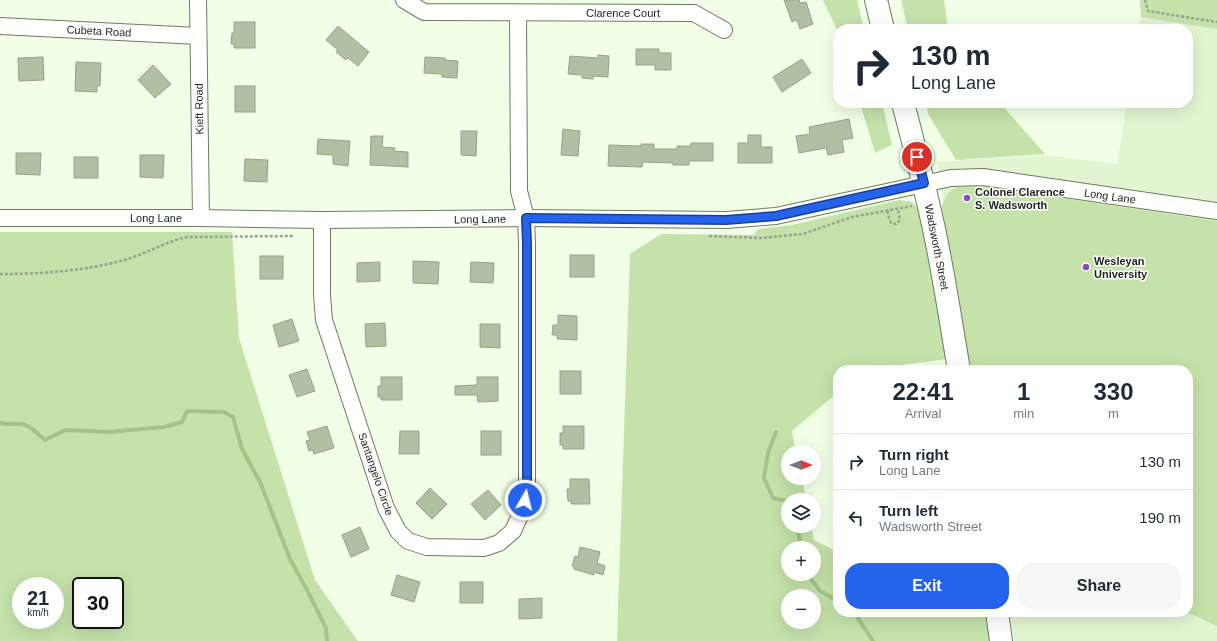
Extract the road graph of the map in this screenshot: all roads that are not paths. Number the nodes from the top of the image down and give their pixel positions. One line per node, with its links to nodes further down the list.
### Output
1 (198, 0): 8 (street, Kieft Road)
2 (404, 0): 4 (street, Clarence Court)
3 (876, 0): 5 (street)
4 (518, 13): 7 (street, Clarence Court); 14 (street)
5 (882, 24)
6 (0, 26): 8 (street, Cubeta Road)
7 (724, 30)
8 (198, 36): 13 (street, Kieft Road)
9 (903, 108): 10 (street, Wadsworth Street)
10 (924, 183): 11 (street, Long Lane); 14 (street, Long Lane); 16 (street, Wadsworth Street)
11 (1217, 211)
12 (0, 218): 13 (street, Long Lane)
13 (201, 218): 15 (street, Long Lane)
14 (526, 218): 15 (street, Long Lane); 15 (street, Santangelo Circle)
15 (322, 220)
16 (957, 365)
17 (998, 617): 18 (street)
18 (1001, 641)

